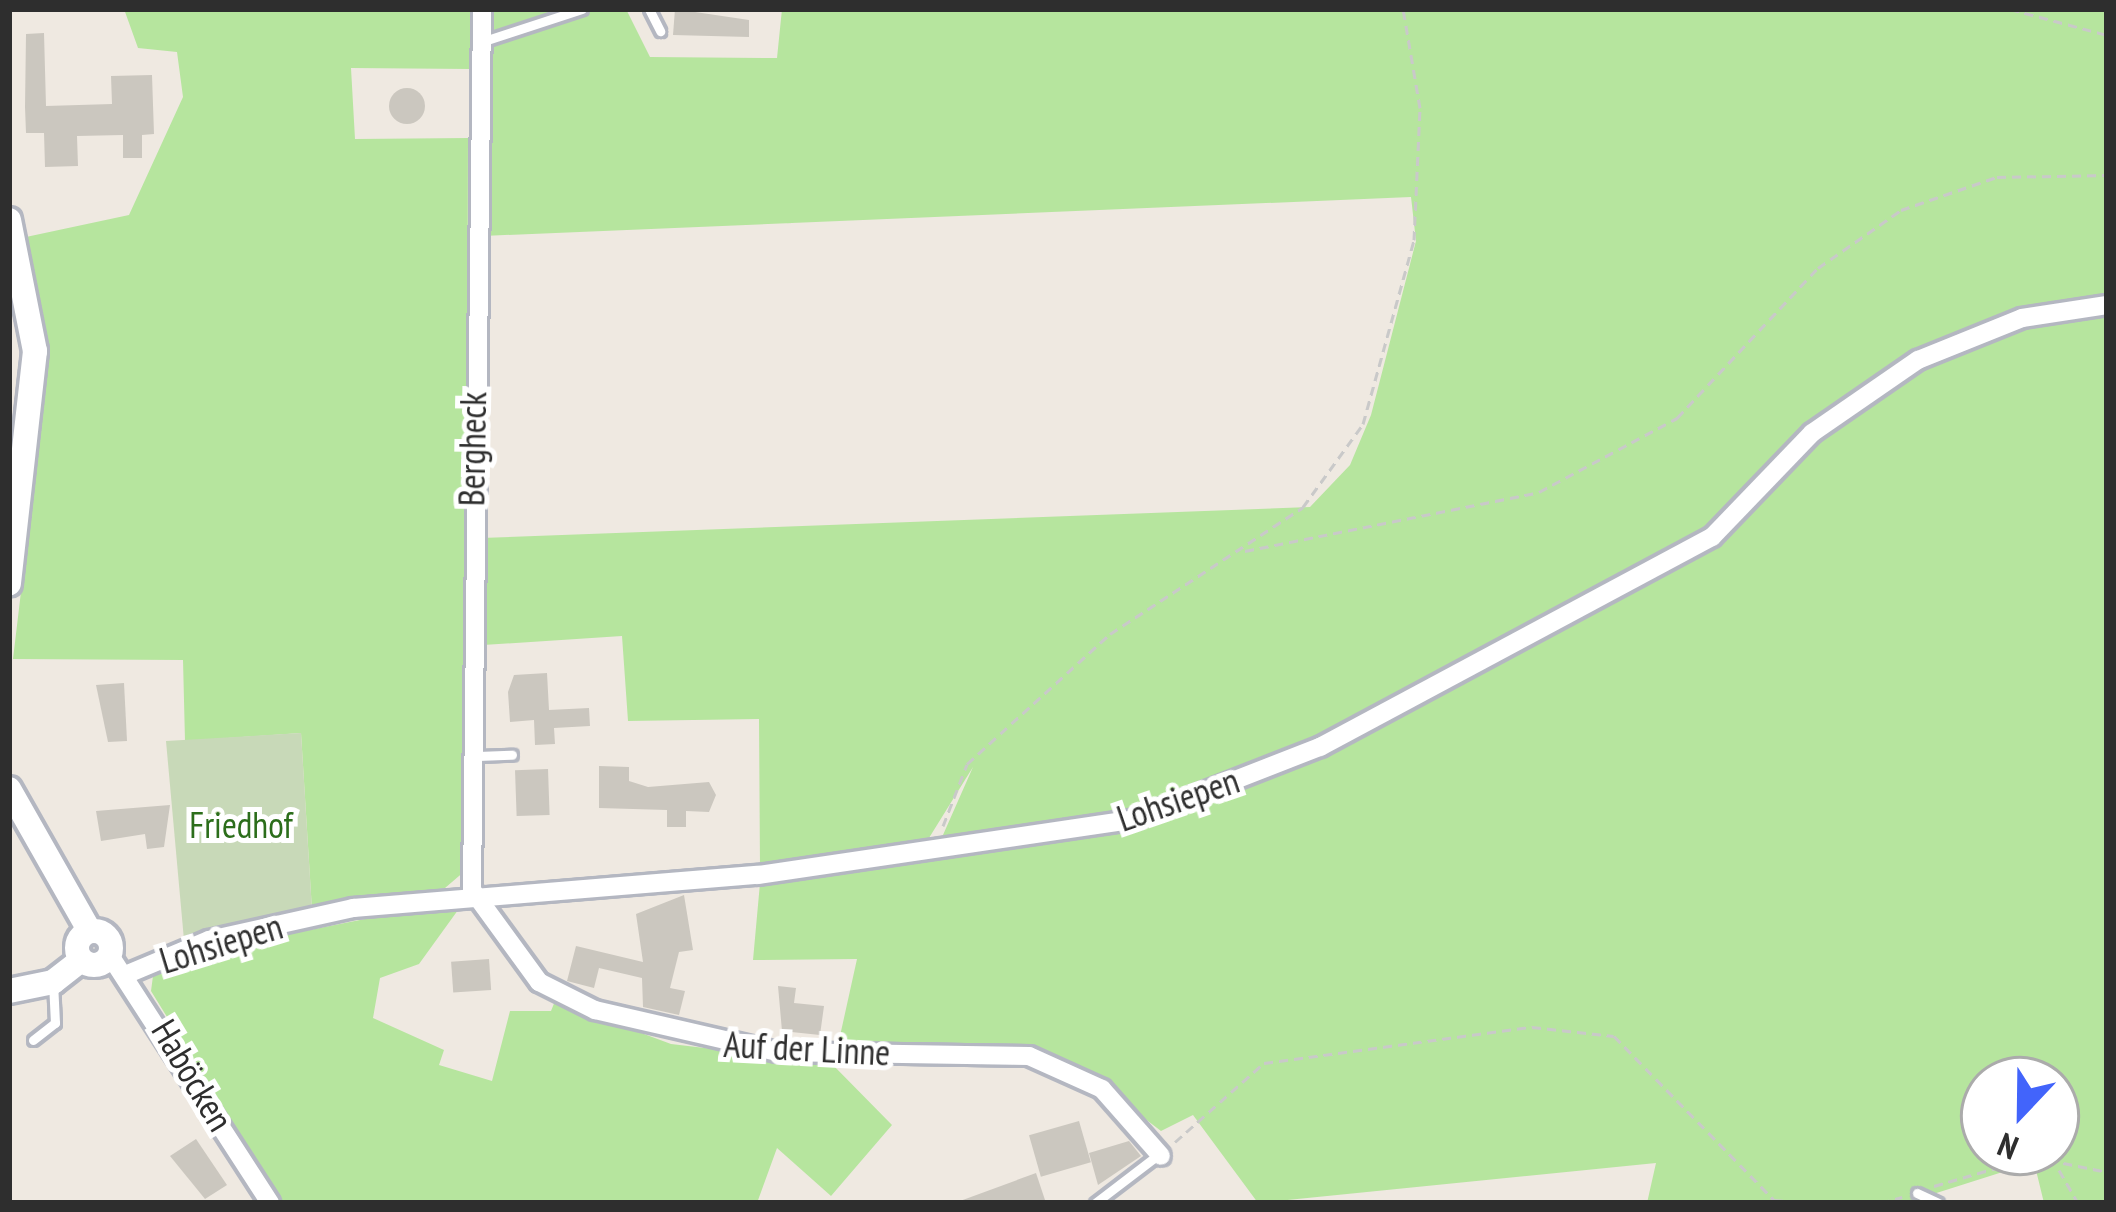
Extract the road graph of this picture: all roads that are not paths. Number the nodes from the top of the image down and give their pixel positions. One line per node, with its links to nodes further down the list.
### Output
1 (482, 9): 5 (street, Bergheck)
2 (582, 9): 5 (lane)
3 (649, 9): 4 (lane)
4 (660, 32)
5 (479, 42): 10 (street, Bergheck)
6 (9, 220): 8 (street)
7 (2107, 305): 12 (street, Lohsiepen)
8 (9, 584)
9 (512, 755): 10 (lane)
10 (474, 756): 12 (street, Bergheck)
11 (9, 789): 13 (street)
12 (472, 890): 16 (street, Lohsiepen); 20 (street, Auf der Linne)
13 (89, 930): 14 (street); 15 (street)
14 (110, 953): 15 (street); 16 (street, Haböcken)
15 (82, 960): 17 (street)
16 (130, 973): 22 (street, Haböcken)
17 (53, 982): 18 (street); 19 (lane)
18 (9, 991)
19 (33, 1040)
20 (1160, 1155): 23 (lane)
21 (1917, 1192): 24 (lane)
22 (270, 1203)
23 (1095, 1203)
24 (1938, 1203)

